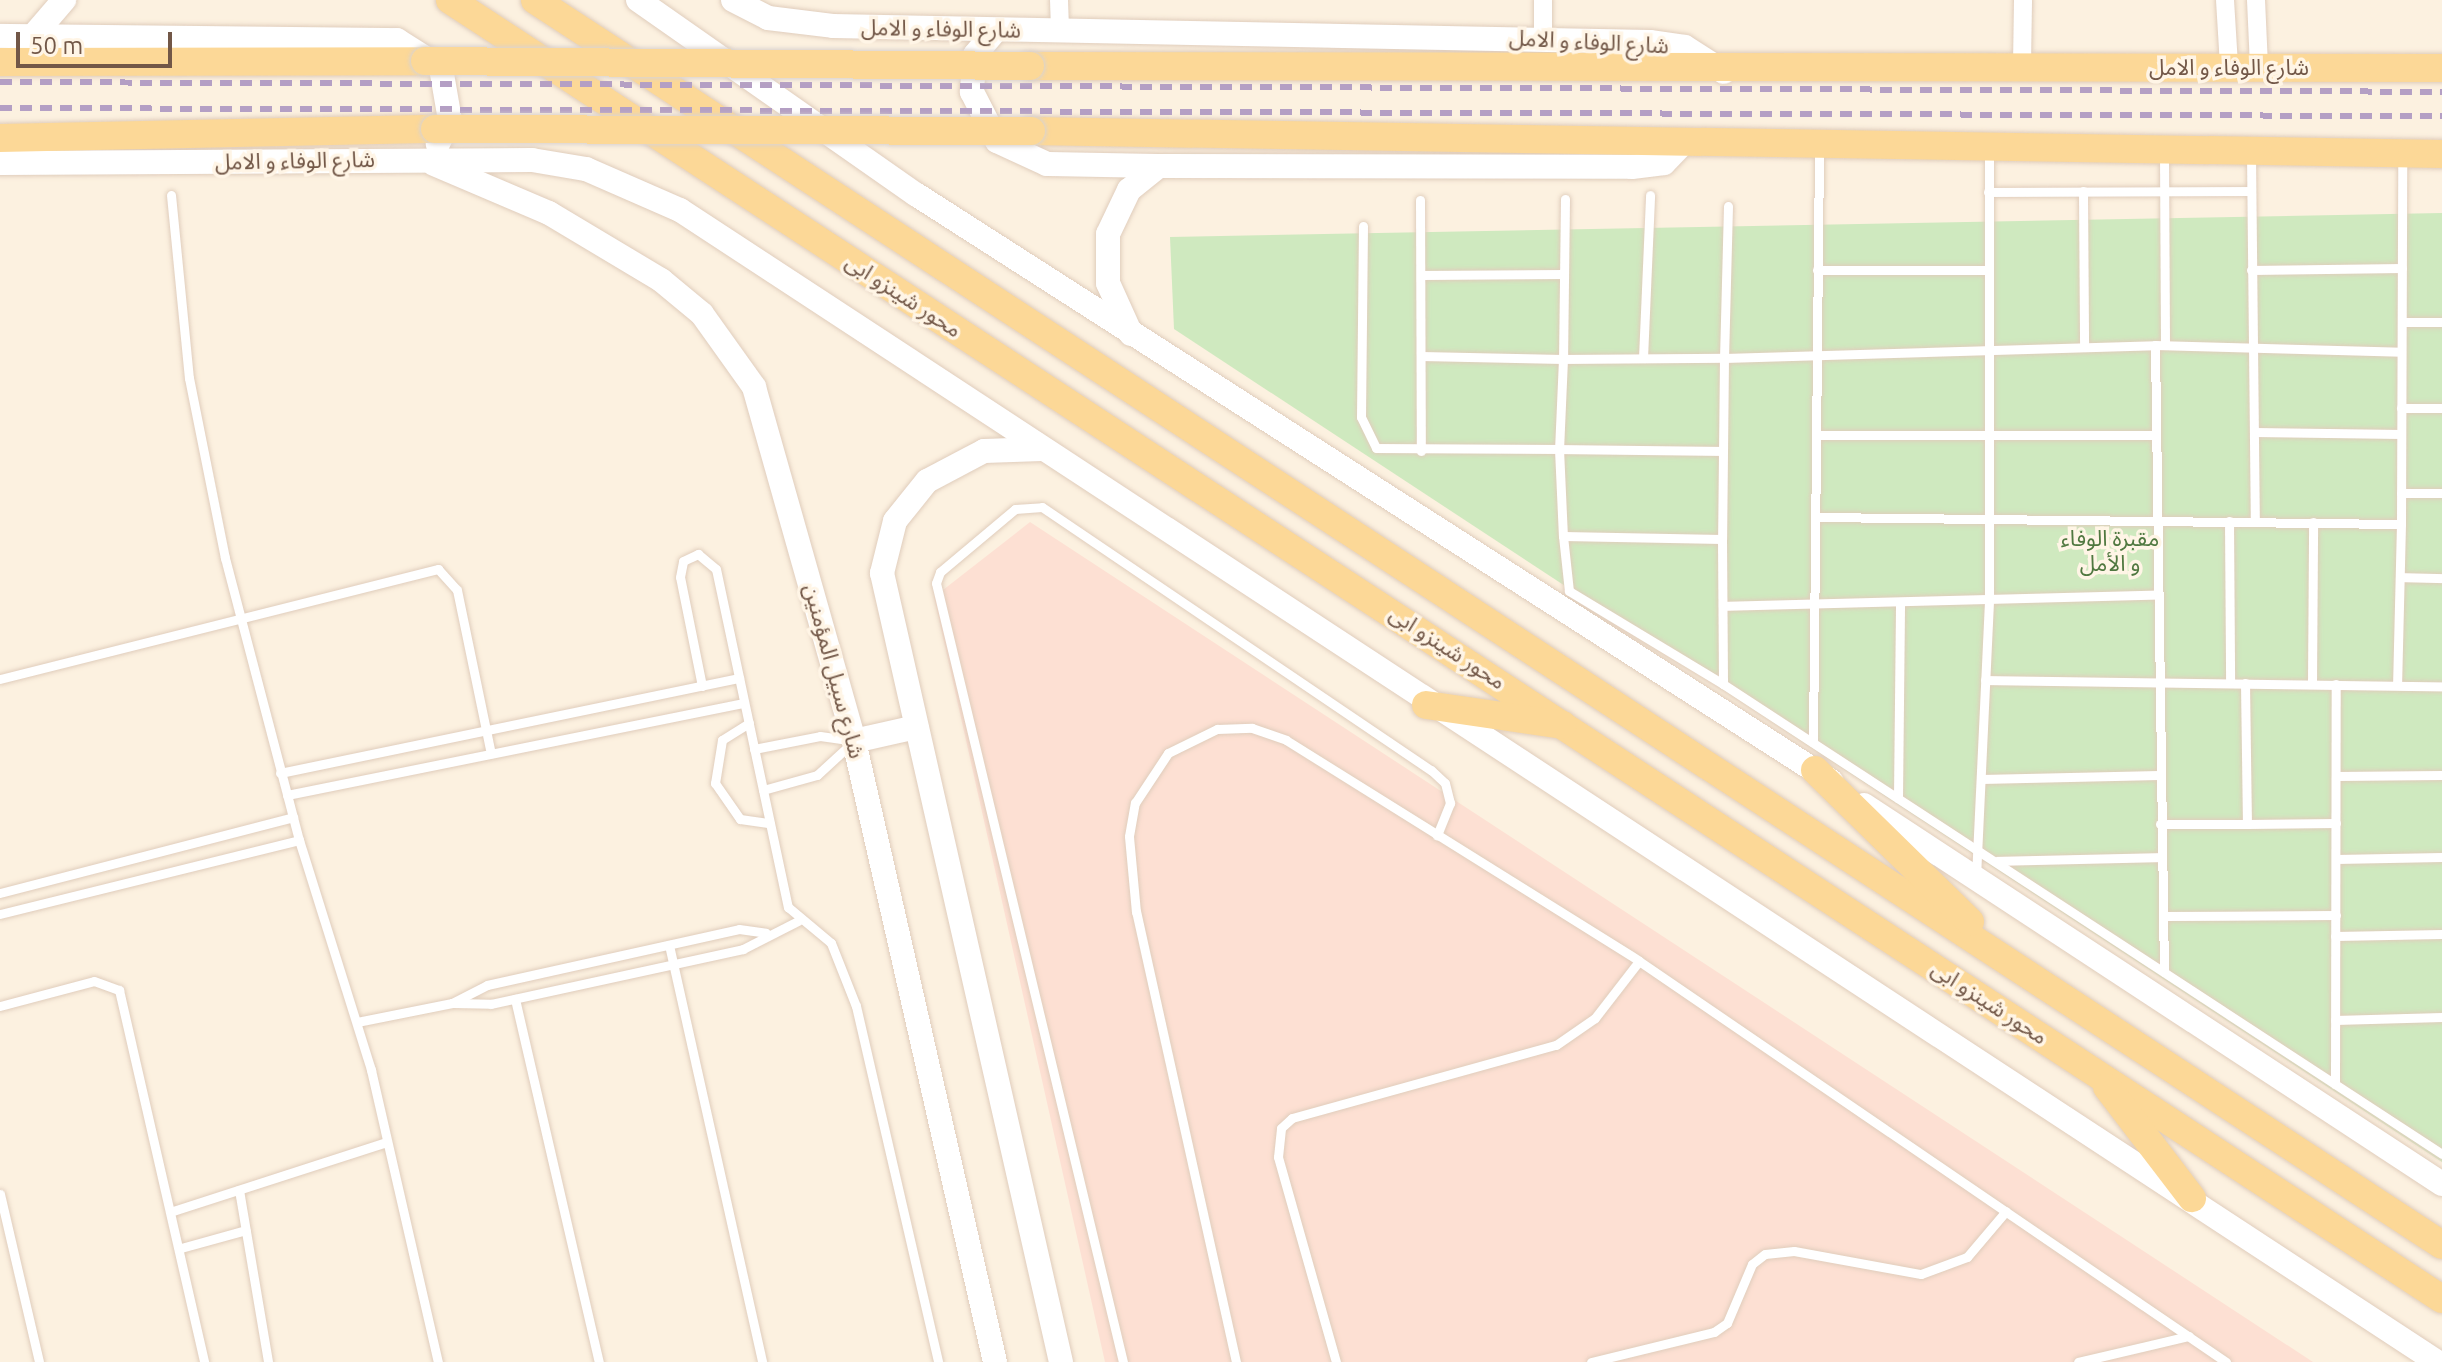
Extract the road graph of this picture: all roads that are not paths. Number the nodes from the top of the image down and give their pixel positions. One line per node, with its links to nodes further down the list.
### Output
1 (64, 0): 16 (street)
2 (450, 0): 109 (main road, محور شينزو ابى)
3 (535, 0): 148 (main road, محور شينزو ابى)
4 (638, 0): 12 (street)
5 (671, 0): 12 (street)
6 (733, 0): 14 (street, شارع الوفاء و الامل)
7 (1059, 0): 13 (street)
8 (1543, 0): 17 (street)
9 (2023, 0): 19 (street)
10 (2256, 0): 21 (street)
11 (2220, 1): 20 (street)
12 (677, 28): 53 (street)
13 (1060, 30): 14 (street, شارع الوفاء و الامل); 17 (street, شارع الوفاء و الامل)
14 (995, 31): 34 (street)
15 (0, 36): 16 (street)
16 (33, 36): 32 (street)
17 (1543, 37): 23 (street, شارع الوفاء و الامل)
18 (0, 62): 23 (main road, bridge)
19 (2022, 65): 20 (main road, شارع الوفاء و الامل); 23 (main road, شارع الوفاء و الامل)
20 (2229, 66): 21 (main road, شارع الوفاء و الامل)
21 (2259, 67): 22 (main road, شارع الوفاء و الامل)
22 (2442, 68)
23 (1724, 72)
24 (0, 138): 25 (main road, bridge)
25 (1684, 142): 26 (main road); 34 (street)
26 (1819, 145): 27 (main road); 46 (lane)
27 (1989, 151): 28 (main road); 38 (lane)
28 (2164, 154): 29 (main road); 36 (lane)
29 (2251, 154): 30 (main road); 37 (lane)
30 (2402, 154): 31 (main road); 45 (lane)
31 (2442, 154)
32 (421, 159): 33 (street, شارع الوفاء و الامل); 71 (street, شارع الوفاء و الامل); 112 (street, شارع سبيل المؤمنين)
33 (0, 163)
34 (1159, 166): 53 (street)
35 (2083, 191): 36 (lane); 38 (lane); 55 (lane)
36 (2164, 191): 37 (lane); 54 (lane)
37 (2250, 191): 48 (lane)
38 (1988, 192): 47 (lane)
39 (171, 195): 93 (lane)
40 (1650, 195): 61 (lane)
41 (1565, 199): 49 (lane)
42 (1420, 200): 50 (lane)
43 (1728, 206): 62 (lane)
44 (1363, 226): 73 (lane)
45 (2402, 268): 48 (lane); 51 (lane)
46 (1817, 270): 47 (lane); 60 (lane)
47 (1988, 270): 56 (lane)
48 (2251, 270): 57 (lane)
49 (1564, 274): 50 (lane); 63 (lane)
50 (1421, 275): 59 (lane)
51 (2403, 322): 52 (lane); 58 (lane)
52 (2442, 322)
53 (1133, 336): 115 (street)
54 (2160, 345): 55 (lane); 57 (lane); 70 (lane)
55 (2084, 346): 56 (lane)
56 (1987, 347): 60 (lane); 69 (lane)
57 (2253, 347): 58 (lane); 66 (lane)
58 (2401, 352): 64 (lane)
59 (1421, 356): 63 (lane); 73 (lane)
60 (1816, 356): 62 (lane); 68 (lane)
61 (1643, 358): 62 (lane); 63 (lane)
62 (1724, 358): 74 (lane)
63 (1563, 359): 72 (lane)
64 (2401, 408): 65 (lane); 67 (lane)
65 (2442, 408)
66 (2254, 432): 67 (lane); 81 (lane)
67 (2401, 434): 75 (lane)
68 (1817, 435): 69 (lane); 78 (lane)
69 (1987, 435): 70 (lane); 77 (lane)
70 (2156, 435): 79 (lane)
71 (1045, 449): 107 (street, شارع الوفاء و الامل); 110 (street)
72 (1559, 449): 73 (lane); 74 (lane); 84 (lane)
73 (1421, 451)
74 (1722, 451): 85 (lane)
75 (2401, 493): 76 (lane); 83 (lane)
76 (2442, 493)
77 (1990, 514): 78 (lane); 79 (lane); 89 (lane)
78 (1818, 517): 91 (lane)
79 (2156, 518): 80 (lane); 88 (lane)
80 (2229, 521): 81 (lane); 98 (lane)
81 (2255, 521): 82 (lane)
82 (2313, 522): 83 (lane); 101 (lane)
83 (2401, 524): 86 (lane)
84 (1563, 536): 85 (lane); 100 (lane)
85 (1722, 539): 92 (lane)
86 (2400, 577): 87 (lane); 103 (lane)
87 (2442, 578)
88 (2155, 595): 89 (lane); 97 (lane)
89 (1989, 599): 90 (lane); 96 (lane)
90 (1900, 604): 91 (lane); 123 (lane)
91 (1817, 605): 92 (lane); 115 (lane)
92 (1723, 606): 100 (lane)
93 (240, 617): 95 (lane); 111 (lane); 116 (lane)
94 (739, 678): 104 (lane); 104 (lane); 106 (lane)
95 (0, 679)
96 (1985, 680): 97 (lane); 120 (lane)
97 (2156, 682): 98 (lane); 117 (lane)
98 (2230, 683): 99 (lane)
99 (2245, 683): 101 (lane); 128 (lane)
100 (1723, 684): 115 (lane)
101 (2312, 684): 102 (lane)
102 (2336, 684): 103 (lane); 119 (lane)
103 (2397, 685): 105 (lane)
104 (702, 686): 111 (lane)
105 (2442, 686)
106 (744, 703): 108 (lane); 114 (lane)
107 (1426, 705): 109 (main road); 163 (street, شارع الوفاء و الامل)
108 (749, 723): 113 (lane); 125 (lane)
109 (1572, 726): 156 (main road, محور شينزو ابى)
110 (916, 727): 112 (street); 179 (street)
111 (486, 730): 114 (lane); 116 (lane)
112 (854, 741): 113 (lane); 121 (lane); 178 (street, شارع سبيل المؤمنين)
113 (754, 749): 121 (lane)
114 (491, 754): 122 (lane)
115 (1814, 756): 123 (lane); 136 (street); 148 (main road)
116 (280, 773): 122 (lane)
117 (2159, 775): 120 (lane); 127 (lane)
118 (2442, 775): 119 (lane)
119 (2336, 776): 126 (lane)
120 (1981, 779): 131 (lane)
121 (763, 790): 125 (lane)
122 (287, 795): 124 (lane)
123 (1898, 798): 131 (lane)
124 (293, 817): 130 (lane); 137 (lane)
125 (770, 823): 141 (lane)
126 (2336, 823): 128 (lane); 134 (lane)
127 (2160, 824): 128 (lane); 132 (lane)
128 (2247, 824)
129 (1437, 835): 146 (lane); 180 (lane); 181 (lane)
130 (299, 840): 138 (lane); 155 (lane)
131 (1978, 850): 135 (lane); 136 (lane)
132 (2161, 857): 135 (lane); 140 (lane)
133 (2442, 857): 134 (lane)
134 (2336, 859): 139 (lane)
135 (1995, 861): 149 (lane)
136 (1975, 884): 160 (street)
137 (0, 893)
138 (0, 914)
139 (2336, 915): 140 (lane); 144 (lane)
140 (2163, 916): 149 (lane)
141 (798, 921): 142 (lane); 177 (lane)
142 (766, 933): 145 (lane); 147 (lane)
143 (2442, 934): 144 (lane)
144 (2335, 936): 154 (lane)
145 (669, 945): 147 (lane); 151 (lane)
146 (1639, 961): 165 (lane); 182 (lane)
147 (674, 964): 150 (lane); 176 (lane)
148 (2017, 967): 167 (main road, محور شينزو ابى)
149 (2164, 972): 157 (lane)
150 (515, 999): 151 (lane); 175 (lane)
151 (452, 1003): 155 (lane)
152 (0, 1006): 164 (lane)
153 (2442, 1017): 154 (lane)
154 (2335, 1020): 157 (lane)
155 (357, 1022): 158 (lane)
156 (2094, 1071): 163 (main road); 169 (main road, محور شينزو ابى)
157 (2335, 1084): 159 (lane)
158 (386, 1142): 161 (lane); 174 (lane)
159 (2442, 1154)
160 (2442, 1184)
161 (239, 1190): 164 (lane); 166 (lane)
162 (0, 1194): 171 (lane)
163 (2192, 1198): 186 (street, شارع الوفاء و الامل)
164 (173, 1211): 168 (lane)
165 (2006, 1211): 170 (lane); 183 (lane)
166 (246, 1230): 168 (lane); 173 (lane)
167 (2442, 1245)
168 (181, 1248): 172 (lane)
169 (2442, 1299)
170 (2189, 1336): 184 (lane); 185 (lane)
171 (39, 1362)
172 (204, 1362)
173 (268, 1362)
174 (438, 1362)
175 (599, 1362)
176 (762, 1362)
177 (938, 1362)
178 (995, 1362)
179 (1061, 1362)
180 (1123, 1362)
181 (1236, 1362)
182 (1336, 1362)
183 (1591, 1362)
184 (2078, 1362)
185 (2226, 1362)
186 (2437, 1362)

